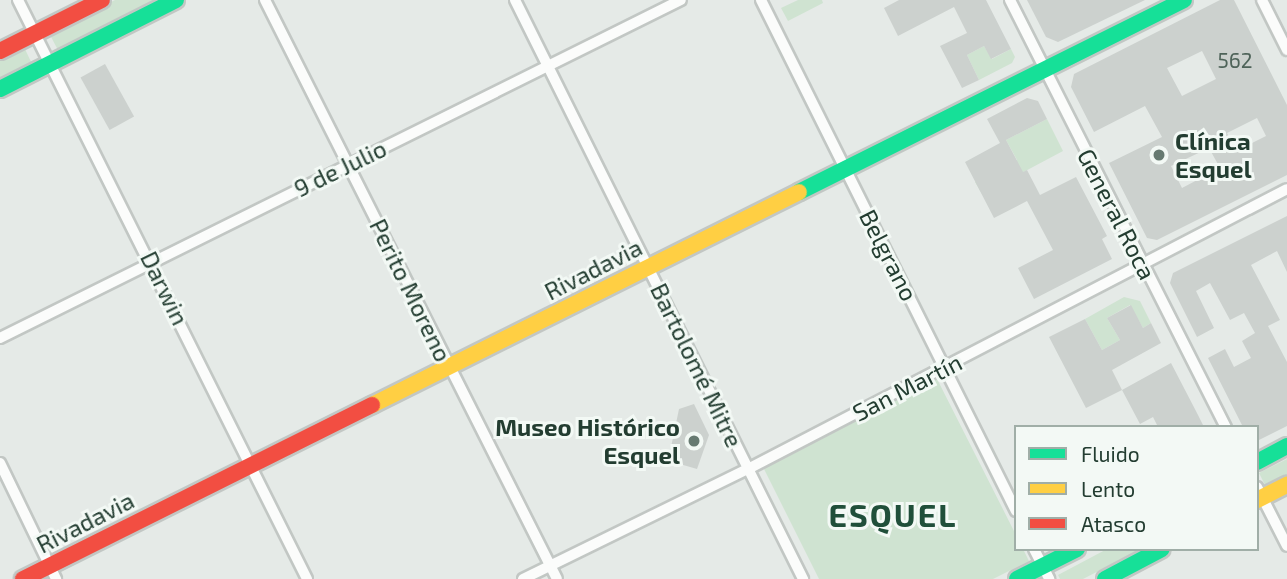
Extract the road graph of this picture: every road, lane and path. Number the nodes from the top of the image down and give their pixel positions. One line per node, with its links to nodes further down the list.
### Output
1 (18, 0): 11 (street, Darwin)
2 (102, 0): 11 (main road)
3 (176, 0): 14 (main road)
4 (265, 0): 18 (street, Perito Moreno)
5 (516, 0): 15 (street, Bartolomé Mitre)
6 (681, 0): 15 (street, 9 de Julio)
7 (761, 0): 19 (street, Belgrano)
8 (1010, 0): 16 (street, General Roca)
9 (1184, 0): 16 (main road, Rivadavia)
10 (1262, 0): 12 (street)
11 (35, 33): 13 (main road); 14 (street, Darwin)
12 (1287, 50)
13 (0, 51)
14 (52, 64): 17 (main road); 21 (street, Darwin)
15 (549, 67): 18 (street, 9 de Julio); 22 (street, Bartolomé Mitre)
16 (1044, 70): 19 (main road, Rivadavia); 23 (street, General Roca)
17 (0, 89)
18 (349, 164): 21 (street, 9 de Julio); 25 (street, Perito Moreno)
19 (845, 168): 22 (main road, Rivadavia); 26 (street, Belgrano)
20 (1287, 190): 23 (street, San Martín)
21 (152, 262): 24 (street, 9 de Julio); 31 (street, Darwin)
22 (649, 265): 25 (main road, Rivadavia); 32 (street, Bartolomé Mitre)
23 (1143, 267): 26 (street, San Martín); 27 (street, General Roca)
24 (0, 338)
25 (449, 367): 31 (main road, Rivadavia); 40 (street, Perito Moreno)
26 (945, 368): 32 (street, San Martín); 35 (street, Belgrano)
27 (1225, 425)
28 (1287, 446): 29 (main road)
29 (1259, 461)
30 (0, 463): 41 (street)
31 (250, 463): 41 (main road, Rivadavia); 44 (street, Darwin)
32 (748, 469): 40 (street, San Martín); 47 (street, Bartolomé Mitre)
33 (1287, 485): 34 (main road)
34 (1259, 495): 36 (street)
35 (1014, 508)
36 (1287, 546)
37 (1035, 551): 42 (street)
38 (1074, 551): 42 (main road)
39 (1158, 551): 49 (main road)
40 (550, 566): 45 (street, San Martín); 46 (street, Perito Moreno)
41 (53, 572): 43 (main road, Rivadavia)
42 (1046, 573): 48 (main road)
43 (23, 579)
44 (307, 579)
45 (523, 579)
46 (557, 579)
47 (803, 579)
48 (1017, 579)
49 (1105, 579)

